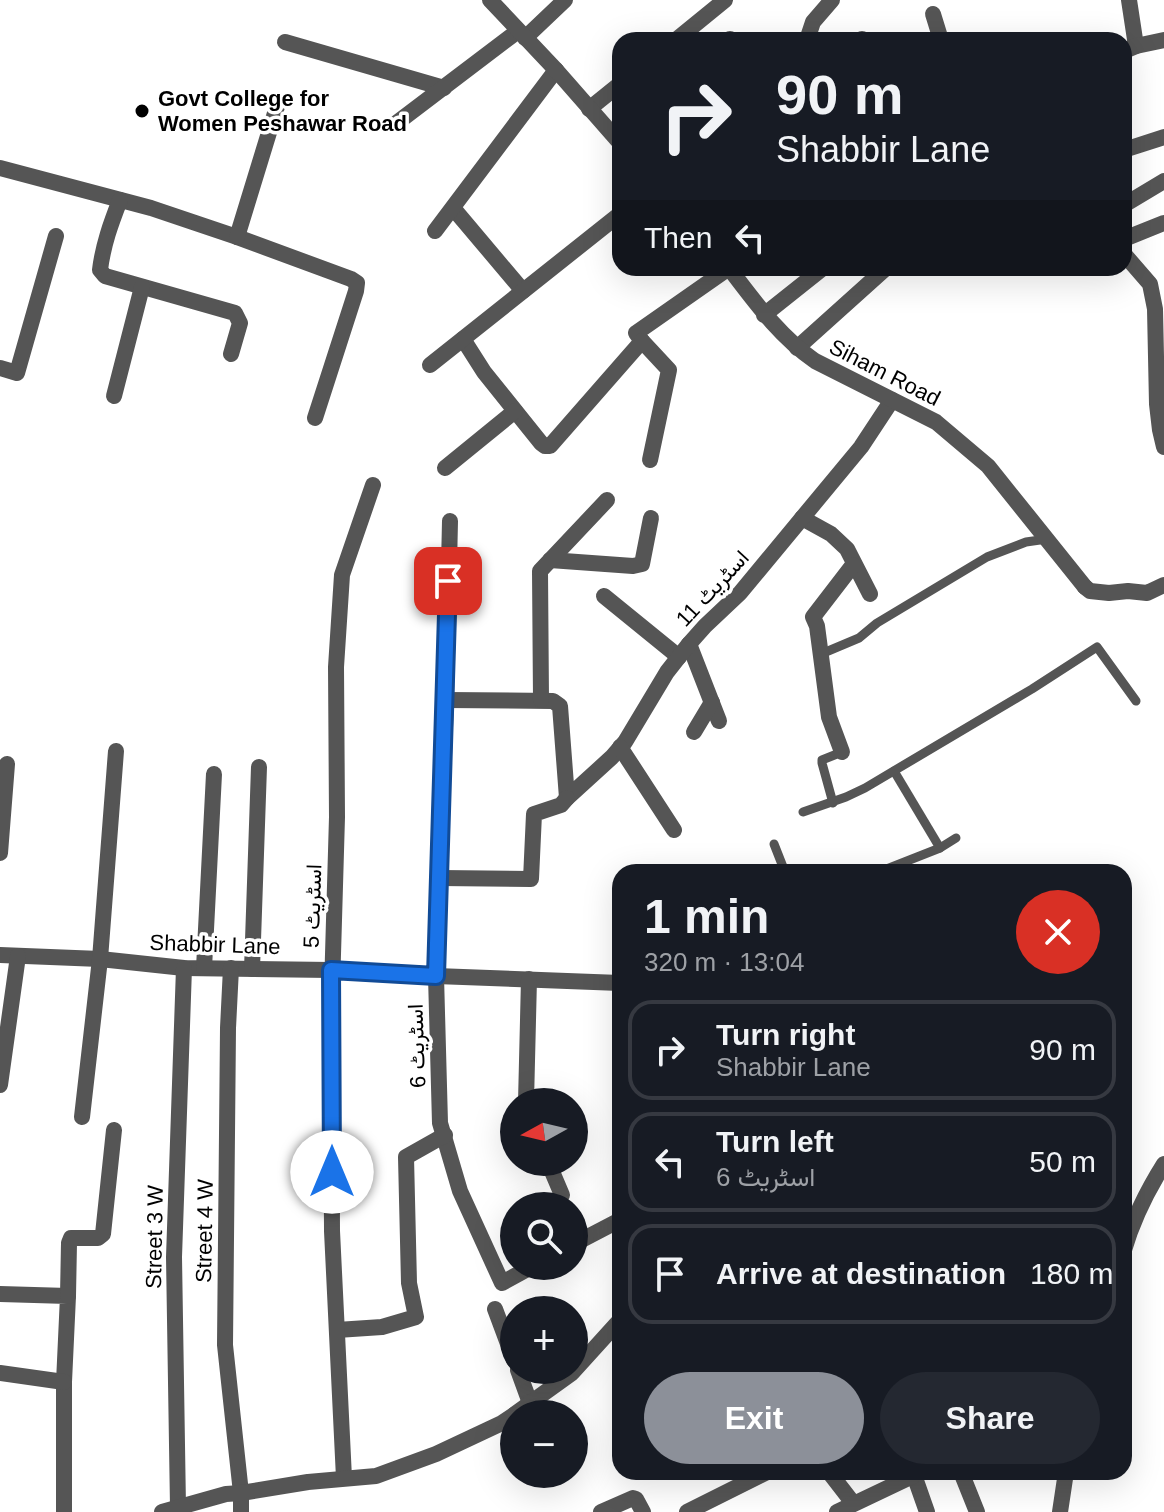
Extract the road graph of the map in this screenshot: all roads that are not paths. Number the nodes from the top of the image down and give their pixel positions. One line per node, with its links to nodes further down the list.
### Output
1 (490, 0): 11 (street)
2 (565, 0): 11 (street)
3 (725, 0): 7 (street)
4 (832, 0): 8 (street)
5 (1129, 0): 10 (street)
6 (933, 14): 9 (street)
7 (686, 32)
8 (810, 32)
9 (939, 32)
10 (1130, 32)
11 (522, 35): 15 (street); 16 (street)
12 (1164, 40): 14 (street)
13 (285, 42): 16 (street)
14 (1132, 48)
15 (556, 70): 19 (street); 28 (street)
16 (444, 88): 20 (street)
17 (612, 90): 19 (street)
18 (279, 100): 34 (street)
19 (589, 109): 21 (street)
20 (394, 125)
21 (612, 134)
22 (1164, 137): 23 (street)
23 (1132, 147)
24 (0, 168): 26 (street)
25 (1164, 181): 27 (street)
26 (120, 200): 34 (street); 42 (street)
27 (1132, 200)
28 (453, 208): 31 (street); 43 (street)
29 (612, 220): 43 (street)
30 (1164, 223): 33 (street)
31 (435, 231)
32 (56, 236): 50 (street)
33 (1132, 236)
34 (237, 237): 54 (street)
35 (1132, 263): 41 (street)
36 (1163, 275): 41 (street)
37 (718, 276): 46 (street)
38 (735, 276): 44 (street, Siham Road)
39 (813, 276): 44 (street)
40 (877, 276): 47 (street)
41 (1146, 279): 55 (street)
42 (142, 287): 48 (street); 51 (street)
43 (523, 291): 45 (street)
44 (764, 315): 47 (street, Siham Road)
45 (463, 339): 49 (street); 53 (street)
46 (642, 341): 53 (street); 56 (street)
47 (797, 348): 52 (street, Siham Road)
48 (231, 354)
49 (430, 365)
50 (0, 368)
51 (114, 396)
52 (892, 400): 61 (street, اسٹریٹ 11); 63 (street, Siham Road)
53 (515, 411): 57 (street)
54 (315, 418)
55 (1164, 447)
56 (650, 460)
57 (445, 468)
58 (373, 485): 102 (street, اسٹریٹ 5)
59 (607, 500): 64 (street)
60 (651, 518): 64 (street)
61 (802, 518): 65 (street); 69 (street, اسٹریٹ 11)
62 (450, 521): 71 (street, اسٹریٹ 6)
63 (1047, 539): 66 (street, Siham Road); 70 (lane)
64 (550, 560): 72 (street)
65 (853, 565): 67 (street); 70 (street)
66 (1164, 585)
67 (870, 594)
68 (604, 596): 69 (street)
69 (684, 650): 74 (street); 77 (street, اسٹریٹ 11)
70 (821, 654): 79 (street)
71 (446, 700): 72 (street); 94 (street, اسٹریٹ 6)
72 (541, 700): 84 (street)
73 (1136, 701): 82 (lane)
74 (712, 702): 75 (street); 76 (street)
75 (719, 721)
76 (694, 732)
77 (620, 747): 84 (street, اسٹریٹ 11); 87 (street)
78 (116, 751): 97 (street)
79 (842, 752): 85 (lane)
80 (7, 764): 91 (street)
81 (259, 767): 101 (street)
82 (894, 771): 85 (lane); 90 (lane)
83 (214, 774): 99 (street)
84 (566, 795): 94 (street, اسٹریٹ 11)
85 (833, 803): 86 (lane)
86 (803, 812)
87 (674, 830)
88 (956, 838): 90 (lane)
89 (774, 844): 92 (lane)
90 (940, 848): 93 (lane)
91 (0, 853)
92 (782, 864)
93 (899, 864)
94 (440, 878): 103 (street, اسٹریٹ 6)
95 (0, 955): 96 (street, Shabbir Lane)
96 (18, 956): 97 (street, Shabbir Lane); 106 (street)
97 (100, 959): 98 (street, Shabbir Lane); 108 (street)
98 (184, 968): 99 (street, Shabbir Lane); 135 (street, Street 3 W)
99 (204, 968): 100 (street, Shabbir Lane)
100 (231, 968): 101 (street, Shabbir Lane); 133 (street, Street 4 W)
101 (252, 969): 102 (street, Shabbir Lane)
102 (331, 970): 103 (street, Shabbir Lane); 121 (street, اسٹریٹ 5)
103 (436, 976): 104 (street, Shabbir Lane); 110 (street, اسٹریٹ 6)
104 (529, 979): 105 (street, Shabbir Lane); 107 (street)
105 (612, 983)
106 (0, 1085)
107 (526, 1088)
108 (82, 1117)
109 (114, 1130): 117 (street)
110 (445, 1135): 115 (street, اسٹریٹ 6); 121 (street)
111 (1164, 1164): 113 (street)
112 (612, 1224): 114 (street)
113 (1132, 1225)
114 (588, 1237)
115 (500, 1279)
116 (0, 1294): 117 (street)
117 (68, 1296): 123 (street)
118 (495, 1309): 119 (street)
119 (500, 1322)
120 (612, 1329): 124 (street)
121 (337, 1330): 126 (street, اسٹریٹ 5)
122 (0, 1373): 123 (street)
123 (64, 1382): 136 (street)
124 (535, 1400)
125 (500, 1424): 126 (street)
126 (344, 1478): 133 (street)
127 (751, 1480): 140 (street)
128 (835, 1480): 134 (street)
129 (904, 1480): 134 (street)
130 (919, 1480): 142 (street)
131 (964, 1480): 143 (street)
132 (1065, 1480): 144 (street)
133 (241, 1493): 135 (street); 137 (street, Street 4 W)
134 (853, 1503): 141 (street)
135 (170, 1510)
136 (64, 1512)
137 (241, 1512)
138 (601, 1512): 139 (street)
139 (643, 1512)
140 (687, 1512)
141 (837, 1512)
142 (927, 1512)
143 (977, 1512)
144 (1060, 1512)

